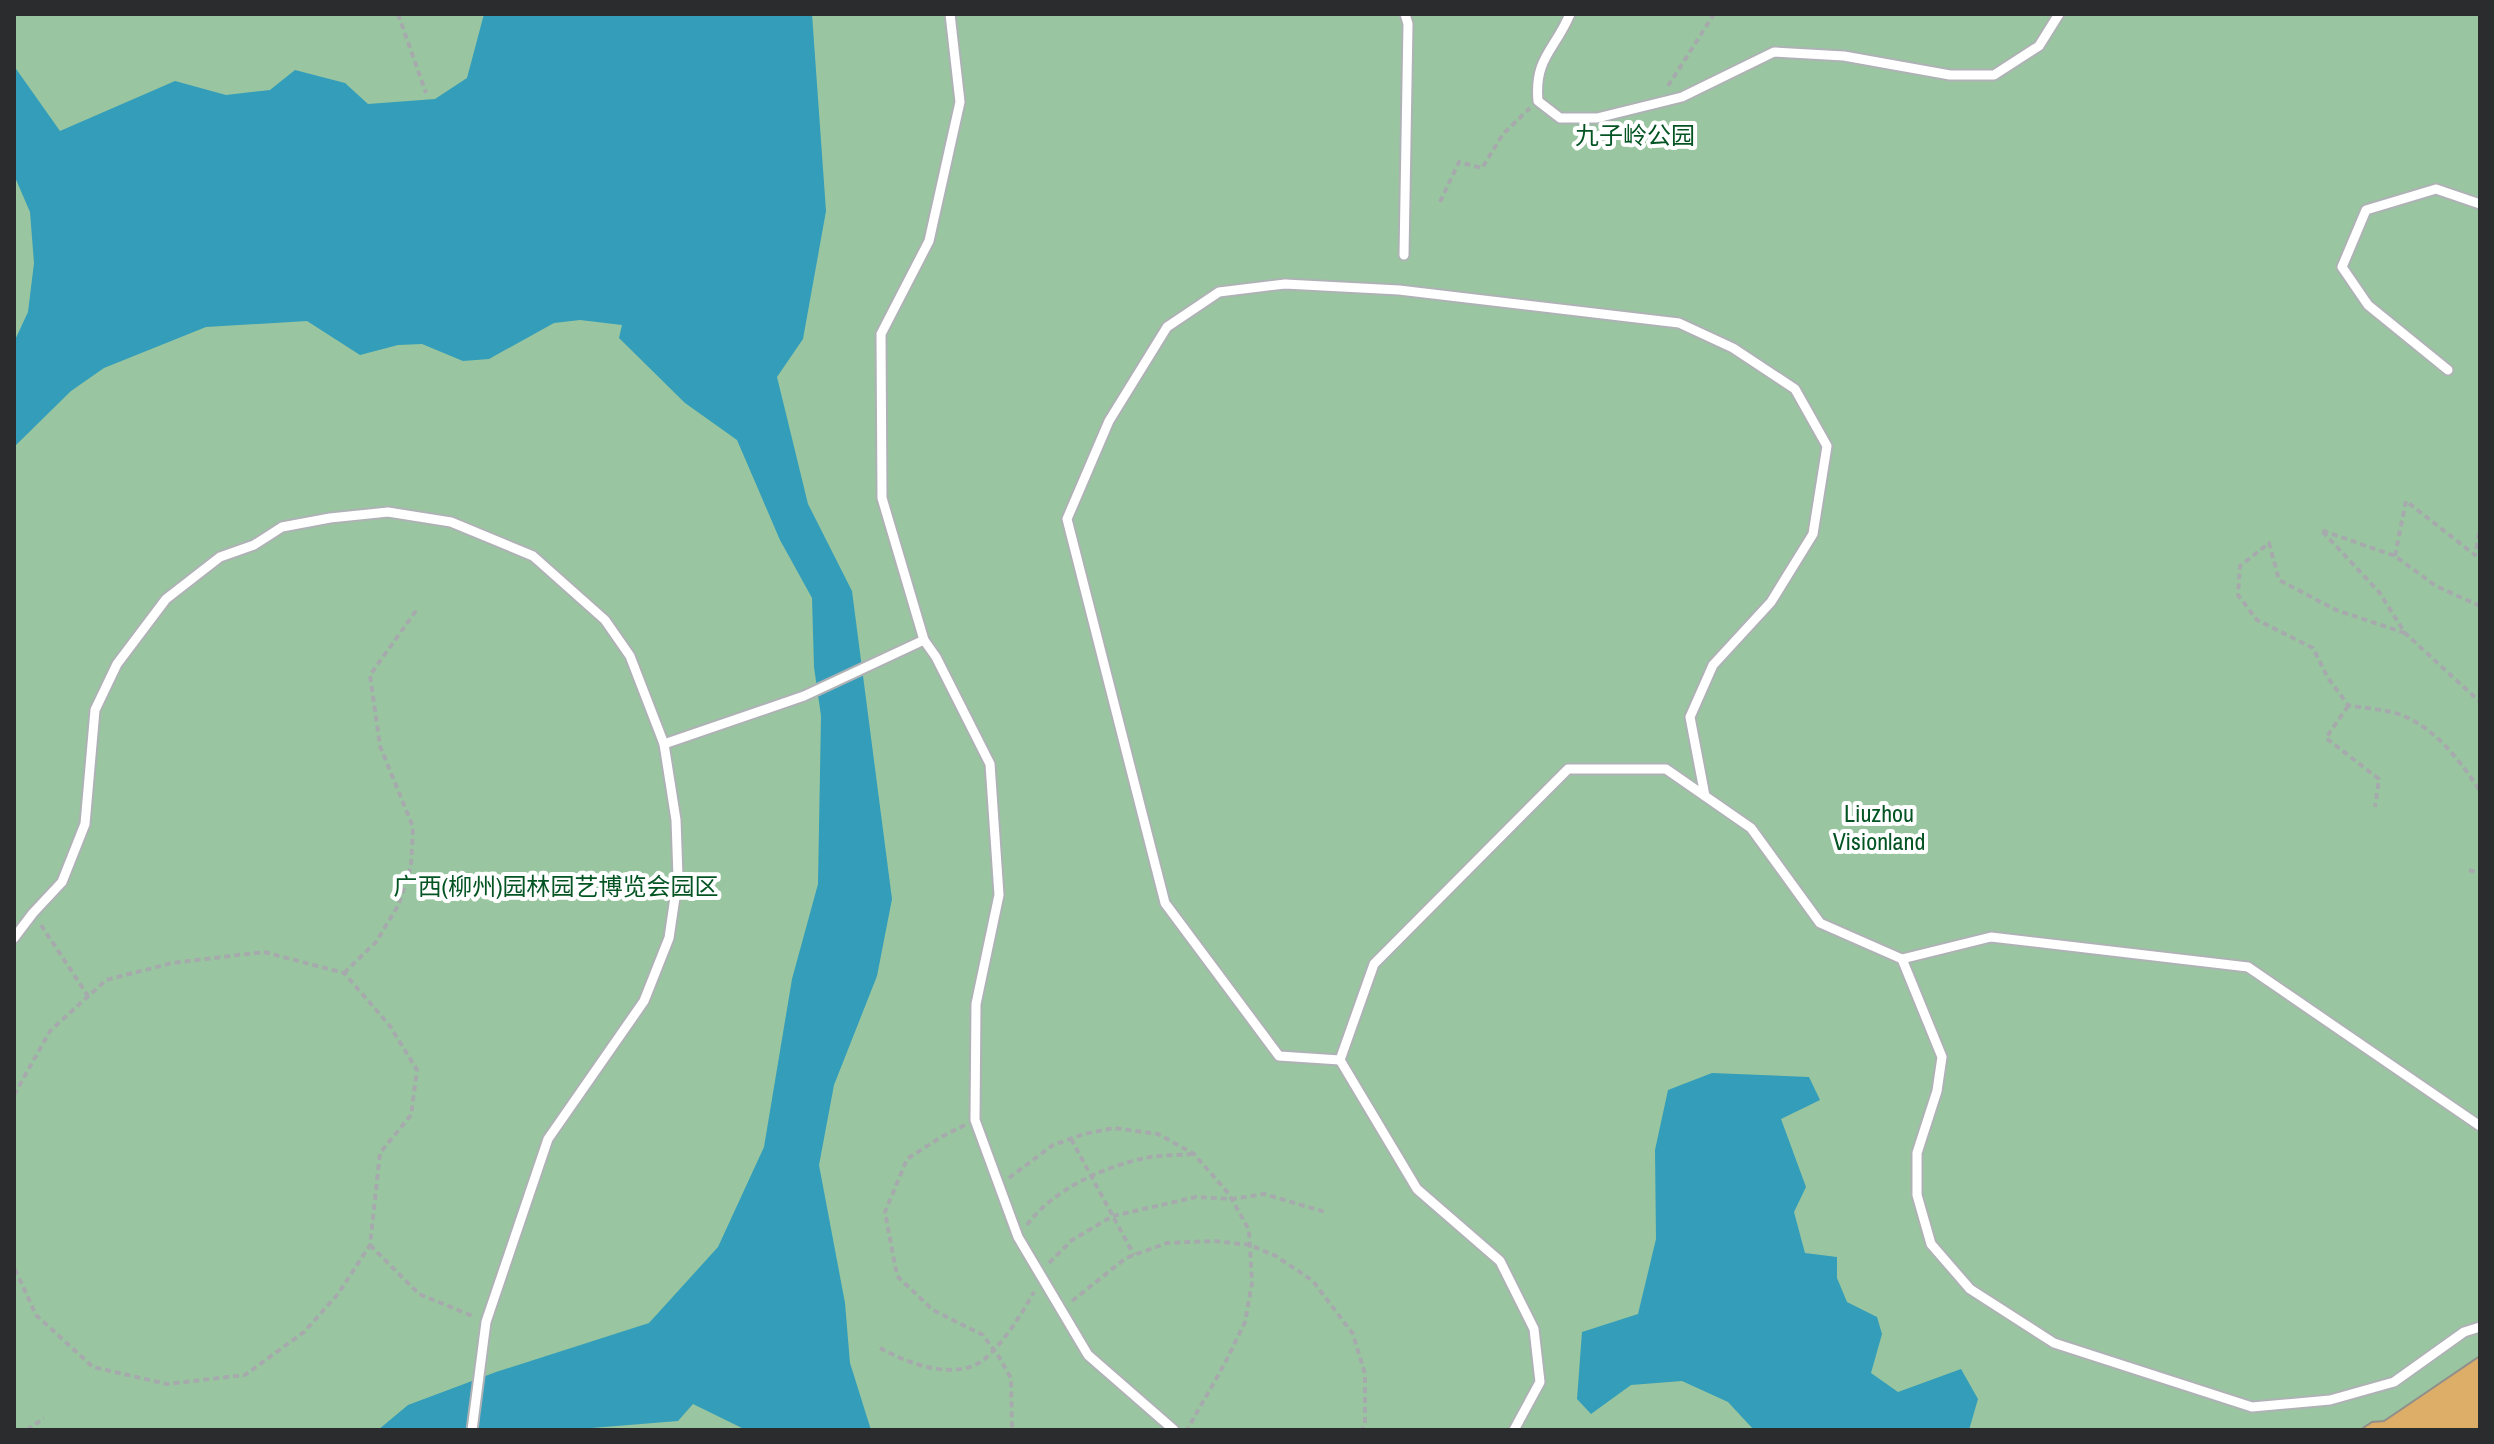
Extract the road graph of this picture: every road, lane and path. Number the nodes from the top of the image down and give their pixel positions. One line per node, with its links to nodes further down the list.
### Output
1 (398, 14): 7 (path)
2 (950, 14): 19 (lane)
3 (1405, 14): 12 (lane)
4 (1570, 14): 8 (lane)
5 (1714, 14): 9 (path)
6 (2059, 14): 9 (lane)
7 (426, 93)
8 (1538, 101): 9 (lane); 10 (path)
9 (1660, 102)
10 (1440, 202)
11 (2480, 204): 13 (lane)
12 (1404, 255)
13 (2448, 370)
14 (2480, 528): 15 (path)
15 (2395, 556): 16 (path); 18 (path)
16 (2480, 606)
17 (418, 608): 31 (path)
18 (2405, 633): 20 (path); 21 (path)
19 (924, 640): 22 (lane); 35 (lane)
20 (2480, 702)
21 (2348, 705): 23 (path); 25 (path)
22 (664, 744): 28 (lane); 51 (lane)
23 (2480, 791)
24 (1705, 796): 30 (lane); 33 (lane); 33 (lane)
25 (2375, 807)
26 (2469, 870): 27 (path)
27 (2480, 873)
28 (33, 913): 29 (lane); 32 (path)
29 (14, 938)
30 (1902, 959): 36 (lane); 52 (lane)
31 (344, 973): 32 (path); 45 (path)
32 (88, 996): 34 (path)
33 (1340, 1060): 62 (lane)
34 (14, 1095)
35 (975, 1120): 40 (lane); 54 (path)
36 (2480, 1126)
37 (1071, 1139): 38 (path); 39 (path); 40 (path)
38 (1194, 1154): 39 (path); 41 (path)
39 (1093, 1177): 43 (path); 44 (path)
40 (998, 1187): 44 (lane)
41 (1232, 1199): 42 (path); 43 (path); 46 (path)
42 (1325, 1212)
43 (1113, 1216): 47 (path); 49 (path)
44 (1018, 1237): 49 (lane)
45 (370, 1245): 48 (path); 51 (path)
46 (1250, 1245): 47 (path); 60 (path); 61 (path)
47 (1134, 1255): 50 (path)
48 (14, 1267)
49 (1042, 1280): 50 (lane); 54 (path)
50 (1060, 1310): 59 (lane)
51 (486, 1322): 57 (lane)
52 (2480, 1327)
53 (880, 1348): 54 (path)
54 (993, 1349): 58 (path)
55 (44, 1418): 56 (path)
56 (27, 1430)
57 (472, 1430)
58 (1012, 1430)
59 (1174, 1430)
60 (1187, 1430)
61 (1362, 1430)
62 (1514, 1430)

